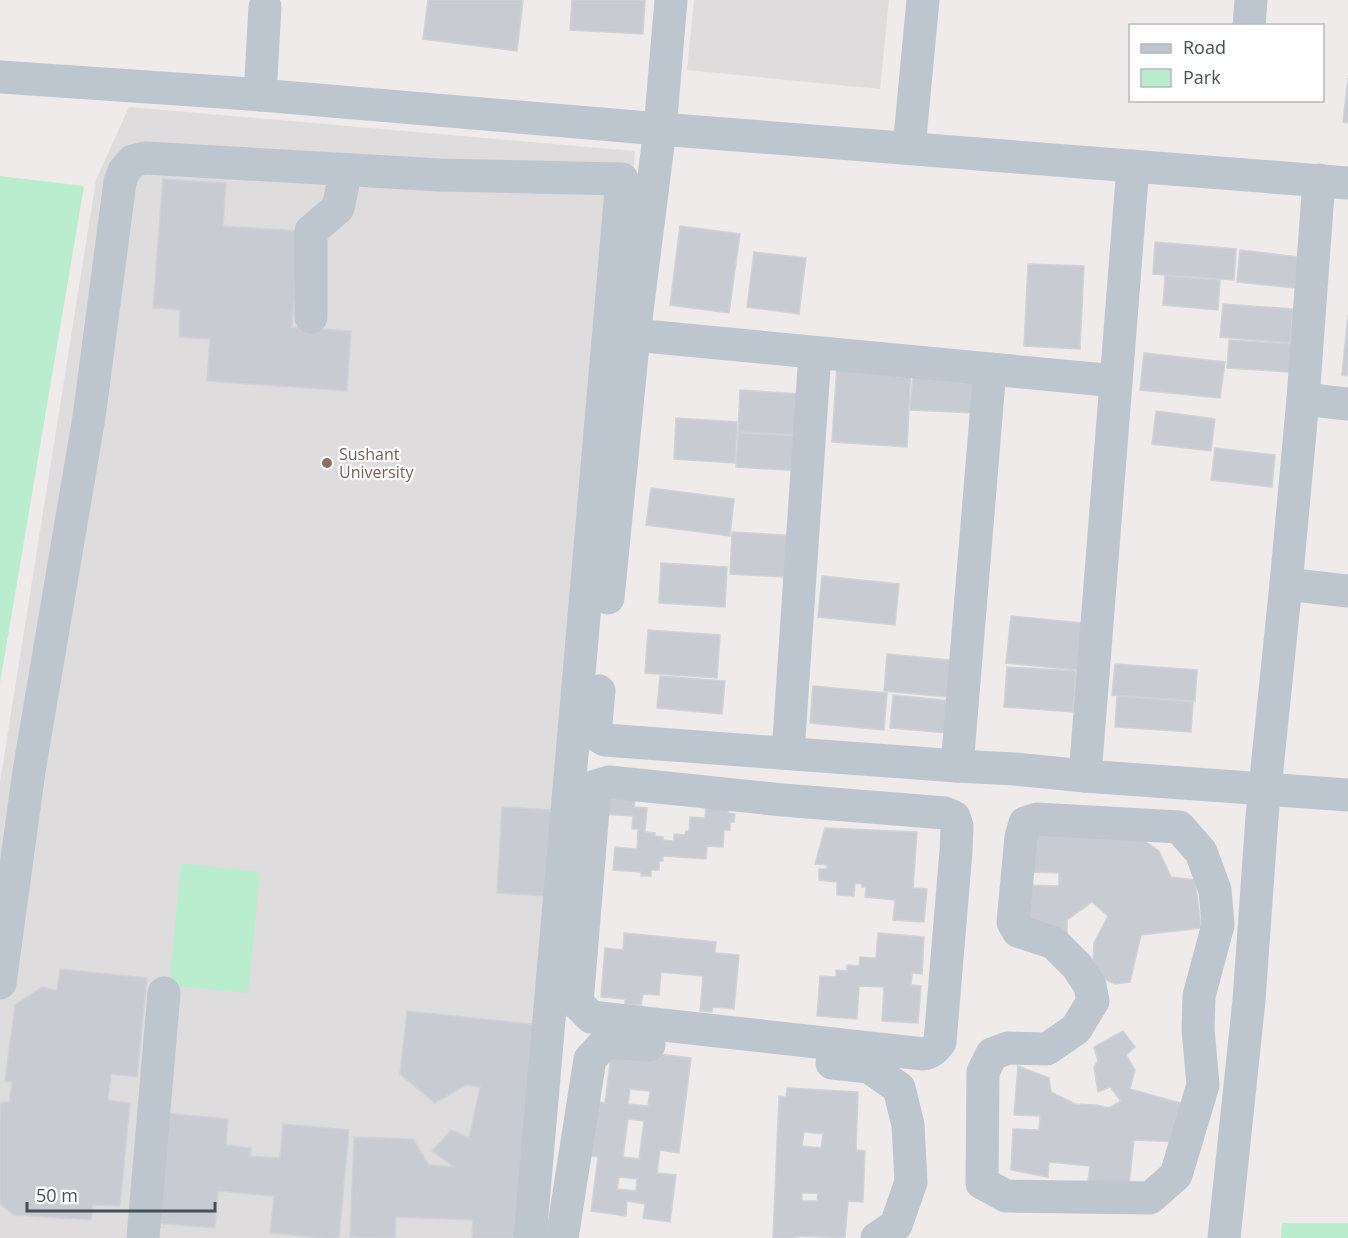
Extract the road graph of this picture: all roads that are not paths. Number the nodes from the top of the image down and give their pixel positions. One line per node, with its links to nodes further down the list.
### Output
1 (671, 0): 8 (street)
2 (923, 0): 9 (street)
3 (1251, 0): 5 (street)
4 (265, 7): 7 (street)
5 (1250, 24)
6 (0, 77): 7 (street)
7 (260, 95): 8 (street)
8 (660, 129): 9 (street); 14 (street)
9 (909, 148): 10 (street)
10 (1133, 166): 12 (street); 17 (street)
11 (346, 170): 13 (street); 29 (street); 35 (street)
12 (1334, 181): 18 (street)
13 (311, 317)
14 (634, 334): 15 (street); 22 (street)
15 (815, 353): 16 (street); 22 (street)
16 (990, 369): 17 (street); 23 (street)
17 (1116, 381): 24 (street)
18 (1303, 399): 19 (street); 20 (street)
19 (1348, 404)
20 (1286, 584): 21 (street); 25 (street)
21 (1348, 591)
22 (783, 753): 23 (street); 27 (street); 28 (street)
23 (957, 766): 24 (street)
24 (1086, 776): 25 (street)
25 (1265, 788): 26 (street); 32 (street)
26 (1348, 795)
27 (758, 797): 28 (street); 28 (street)
28 (797, 801)
29 (0, 983)
30 (164, 993): 34 (street)
31 (1199, 996): 32 (street); 33 (street); 33 (street)
32 (1248, 1015): 33 (street); 38 (street)
33 (1198, 1029)
34 (143, 1238)
35 (530, 1238)
36 (562, 1238): 37 (street)
37 (876, 1238)
38 (1224, 1238)

